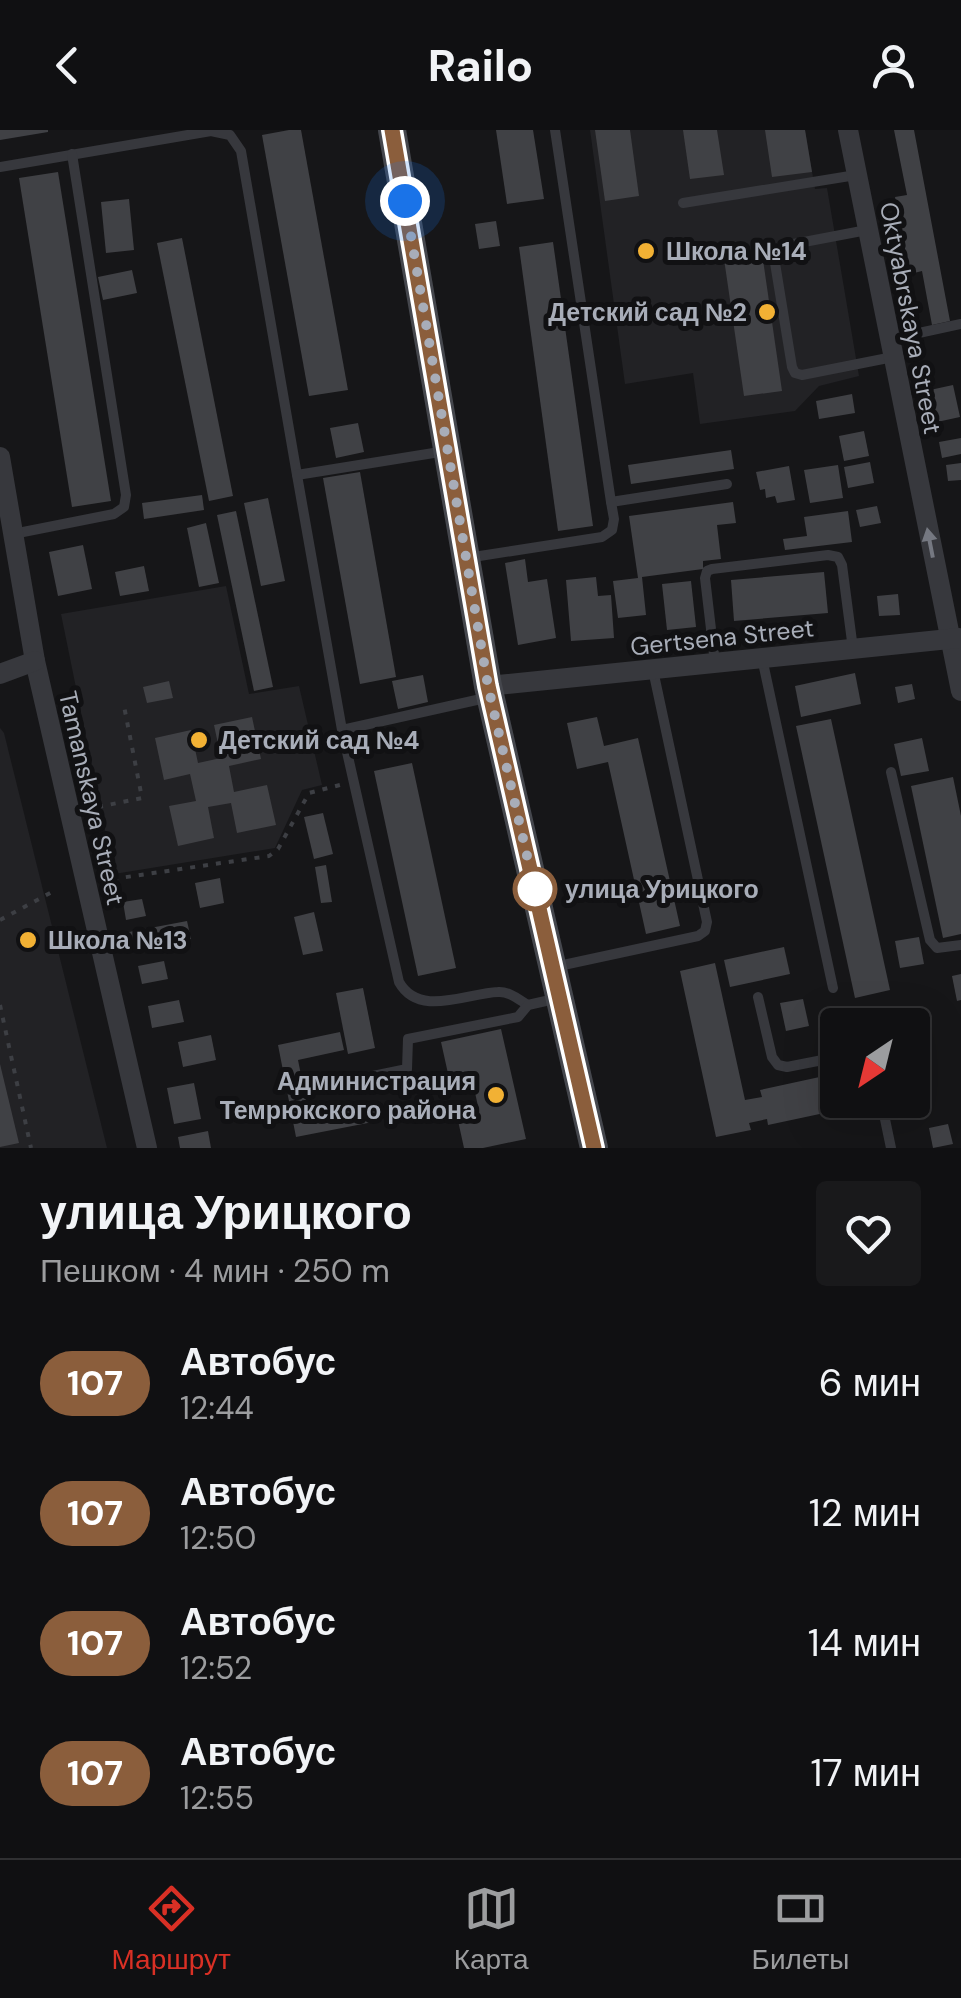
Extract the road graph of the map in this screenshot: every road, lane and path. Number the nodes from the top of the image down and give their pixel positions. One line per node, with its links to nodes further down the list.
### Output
1 (392, 130): 11 (street)
2 (556, 130): 15 (lane)
3 (848, 130): 6 (street, Oktyabrskaya Street)
4 (72, 154): 5 (lane); 13 (lane); 16 (lane)
5 (0, 166)
6 (857, 174): 7 (lane); 8 (street, Oktyabrskaya Street)
7 (684, 203)
8 (868, 230): 10 (street, Oktyabrskaya Street); 10 (lane)
9 (961, 324): 10 (lane)
10 (892, 348): 18 (street, Oktyabrskaya Street, one-way to 10)
11 (448, 451): 13 (lane); 17 (street)
12 (0, 457): 16 (street, Tamanskaya Street)
13 (296, 475): 28 (lane)
14 (727, 484): 15 (lane)
15 (611, 502): 17 (lane)
16 (12, 534): 21 (street, Tamanskaya Street)
17 (466, 558): 25 (street)
18 (955, 639): 19 (street, Gertsena Street); 26 (street, Oktyabrskaya Street)
19 (852, 649): 20 (street, Gertsena Street); 22 (lane)
20 (762, 658): 22 (street, Gertsena Street); 37 (lane)
21 (35, 660): 24 (street); 46 (street, Tamanskaya Street)
22 (715, 663): 23 (street, Gertsena Street)
23 (653, 669): 25 (street, Gertsena Street); 36 (lane)
24 (0, 674)
25 (490, 691): 28 (lane); 36 (street)
26 (961, 691)
27 (124, 706): 31 (path)
28 (342, 730): 30 (lane)
29 (892, 772): 35 (lane)
30 (354, 782): 32 (path); 40 (lane)
31 (98, 808)
32 (113, 880)
33 (52, 892): 34 (path)
34 (0, 920)
35 (961, 946)
36 (553, 967): 38 (street)
37 (833, 988)
38 (560, 998): 40 (lane); 47 (street)
39 (758, 998): 42 (lane)
40 (528, 1004): 43 (lane)
41 (0, 1005): 45 (path)
42 (820, 1061)
43 (315, 1088)
44 (884, 1118): 48 (lane)
45 (31, 1148)
46 (148, 1148)
47 (594, 1148)
48 (891, 1148)

